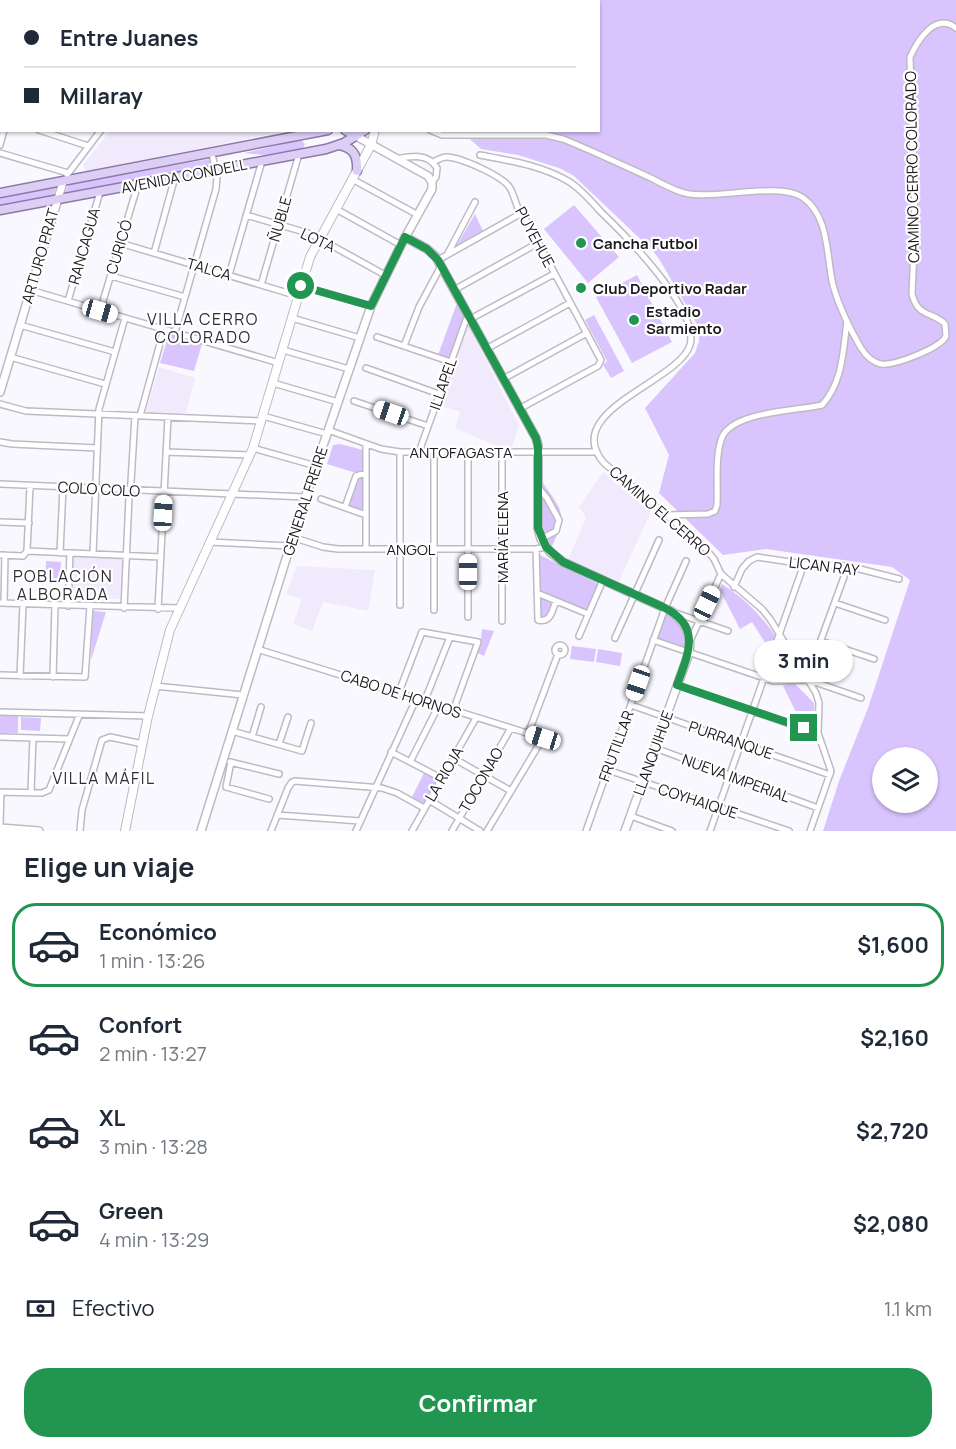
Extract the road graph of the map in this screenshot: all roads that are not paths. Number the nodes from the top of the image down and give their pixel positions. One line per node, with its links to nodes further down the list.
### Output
1 (956, 28): 65 (street, CAMINO CERRO COLORADO)
2 (45, 132): 13 (street)
3 (98, 132): 13 (street, ARTURO PRAT)
4 (320, 132): 9 (main road, AVENIDA CONDELL)
5 (349, 132): 10 (main road)
6 (362, 132): 10 (main road, AVENIDA CONDELL)
7 (374, 132): 12 (main road)
8 (435, 132): 65 (street, CAMINO CERRO COLORADO)
9 (304, 136): 15 (main road); 16 (main road, AVENIDA CONDELL)
10 (356, 136): 11 (main road, AVENIDA CONDELL); 12 (street)
11 (337, 145): 15 (main road, AVENIDA CONDELL); 22 (main road)
12 (371, 145): 18 (street); 22 (main road)
13 (88, 146): 23 (street, ARTURO PRAT)
14 (0, 153): 23 (street)
15 (303, 153): 19 (main road, AVENIDA CONDELL); 38 (street, ÑUBLE)
16 (212, 154): 21 (street); 26 (main road, AVENIDA CONDELL)
17 (480, 155): 107 (street, CAMINO EL CERRO)
18 (396, 159): 20 (street, PUYEHUE); 27 (street)
19 (262, 161): 21 (main road, AVENIDA CONDELL); 36 (street)
20 (433, 162): 27 (street); 35 (street, PUYEHUE)
21 (216, 169): 24 (main road, AVENIDA CONDELL); 47 (street)
22 (357, 171): 25 (main road)
23 (68, 173): 26 (street, ARTURO PRAT)
24 (175, 177): 28 (main road, AVENIDA CONDELL); 44 (street)
25 (352, 179): 33 (main road); 37 (street)
26 (63, 182): 30 (main road, AVENIDA CONDELL); 31 (street, ARTURO PRAT)
27 (432, 182): 37 (street, GENERAL FREIRE)
28 (138, 184): 29 (main road, AVENIDA CONDELL); 41 (street, CURICÓ)
29 (100, 192): 31 (main road, AVENIDA CONDELL); 58 (street, RANCAGUA)
30 (0, 194)
31 (57, 200): 34 (main road, AVENIDA CONDELL); 54 (street, ARTURO PRAT)
32 (475, 202): 45 (street)
33 (336, 209): 40 (main road); 43 (street)
34 (0, 210)
35 (520, 214): 42 (street, PUYEHUE); 45 (street)
36 (246, 215): 38 (street, LOTA); 49 (street)
37 (418, 215): 39 (street, GENERAL FREIRE)
38 (279, 225): 40 (street, LOTA); 52 (street, ÑUBLE)
39 (405, 237): 43 (street, GENERAL FREIRE); 46 (street)
40 (319, 238): 50 (street, LOTA); 53 (main road)
41 (120, 243): 44 (street, TALCA); 51 (street, CURICÓ)
42 (538, 243): 48 (street, PUYEHUE); 55 (street)
43 (401, 245): 50 (street, GENERAL FREIRE)
44 (154, 253): 47 (street, TALCA)
45 (447, 255): 46 (street)
46 (439, 263): 55 (street); 72 (street)
47 (194, 265): 49 (street, TALCA); 57 (street)
48 (554, 274): 59 (street, PUYEHUE); 64 (street)
49 (229, 275): 52 (street, TALCA)
50 (385, 275): 60 (street, GENERAL FREIRE)
51 (111, 276): 57 (street); 61 (street, CURICÓ)
52 (261, 285): 56 (street, TALCA)
53 (301, 286): 56 (main road); 60 (street)
54 (30, 290): 58 (street); 66 (street, ARTURO PRAT)
55 (454, 290): 64 (street)
56 (298, 296): 63 (main road)
57 (185, 297): 68 (street)
58 (68, 301): 61 (street)
59 (570, 303): 69 (street, PUYEHUE); 73 (street)
60 (371, 306): 71 (street, GENERAL FREIRE)
61 (100, 311): 62 (street)
62 (125, 318): 67 (street); 75 (street)
63 (292, 318): 71 (street); 74 (main road)
64 (469, 318): 73 (street); 77 (street, ILLAPEL)
65 (847, 321): 122 (street, CAMINO CERRO COLORADO)
66 (20, 324): 75 (street); 76 (street, ARTURO PRAT)
67 (164, 329): 68 (street); 91 (street)
68 (174, 332): 78 (street)
69 (587, 333): 81 (street); 89 (street, PUYEHUE)
70 (377, 337): 72 (street)
71 (360, 338): 80 (street, GENERAL FREIRE)
72 (404, 346): 77 (street)
73 (486, 349): 81 (street)
74 (283, 350): 78 (main road); 80 (street)
75 (115, 352): 83 (street)
76 (10, 357): 83 (street); 84 (street, ARTURO PRAT)
77 (451, 362): 85 (street, ILLAPEL)
78 (279, 363): 82 (main road)
79 (366, 368): 85 (street)
80 (349, 369): 87 (street, GENERAL FREIRE)
81 (503, 379): 89 (street)
82 (273, 383): 87 (street); 93 (main road)
83 (105, 384): 90 (street)
84 (0, 392)
85 (439, 394): 94 (street, ILLAPEL)
86 (354, 401): 94 (street)
87 (338, 402): 95 (street, GENERAL FREIRE)
88 (0, 404): 90 (street, ANTOFAGASTA)
89 (519, 409): 106 (street)
90 (99, 415): 91 (street, ANTOFAGASTA); 98 (street)
91 (138, 416): 92 (street, ANTOFAGASTA); 115 (street)
92 (168, 417): 93 (street, ANTOFAGASTA); 99 (street)
93 (262, 418): 95 (street, ANTOFAGASTA); 100 (main road)
94 (428, 426): 102 (street, ILLAPEL)
95 (328, 432): 97 (street, ANTOFAGASTA); 108 (street, GENERAL FREIRE)
96 (0, 442): 98 (street)
97 (366, 444): 101 (street, ANTOFAGASTA); 109 (street)
98 (97, 448): 114 (street)
99 (166, 452): 100 (street); 116 (street)
100 (252, 452): 108 (street); 117 (main road)
101 (400, 452): 102 (street, ANTOFAGASTA); 132 (street)
102 (419, 452): 103 (street, ANTOFAGASTA)
103 (434, 452): 104 (street, ANTOFAGASTA); 133 (street)
104 (468, 452): 105 (street, ANTOFAGASTA); 134 (street)
105 (502, 452): 106 (street, ANTOFAGASTA); 135 (street, MARÍA ELENA)
106 (538, 452): 107 (street, ANTOFAGASTA); 111 (street)
107 (597, 452): 122 (street, CAMINO EL CERRO)
108 (316, 466): 118 (street, GENERAL FREIRE)
109 (366, 473): 120 (street); 121 (street)
110 (0, 484): 112 (street, COLO COLO)
111 (537, 485): 126 (street); 126 (street)
112 (30, 486): 113 (street, COLO COLO); 124 (street)
113 (63, 487): 114 (street, COLO COLO); 138 (street)
114 (96, 488): 115 (street, COLO COLO); 140 (street)
115 (130, 490): 116 (street, COLO COLO); 142 (street)
116 (164, 491): 117 (street, COLO COLO); 143 (street)
117 (233, 495): 118 (street, COLO COLO); 128 (main road)
118 (305, 497): 125 (street, GENERAL FREIRE)
119 (321, 499): 120 (street)
120 (345, 507): 121 (street)
121 (366, 515): 131 (street)
122 (666, 515): 147 (street, CAMINO EL CERRO)
123 (0, 522): 124 (street)
124 (28, 523): 137 (street)
125 (292, 537): 129 (street, GENERAL FREIRE); 131 (street, ANGOL)
126 (541, 539): 130 (street)
127 (659, 540): 152 (street)
128 (210, 542): 129 (street); 162 (main road)
129 (290, 546): 179 (street, GENERAL FREIRE)
130 (546, 547): 136 (street, ANGOL); 149 (street)
131 (366, 549): 132 (street, ANGOL)
132 (400, 549): 133 (street, ANGOL); 159 (street)
133 (434, 549): 134 (street, ANGOL); 164 (street)
134 (468, 549): 135 (street, ANGOL); 167 (street)
135 (502, 549): 136 (street, ANGOL); 169 (street, MARÍA ELENA)
136 (536, 549): 151 (street)
137 (27, 551): 138 (street); 141 (street)
138 (60, 553): 139 (street)
139 (70, 553): 140 (street); 158 (street)
140 (93, 554): 142 (street)
141 (3, 555): 154 (street)
142 (126, 555): 143 (street); 161 (street)
143 (161, 557): 163 (street)
144 (686, 561): 165 (street, FRUTILLAR)
145 (804, 564): 146 (street, LICAN RAY); 150 (street, LICAN RAY); 172 (street)
146 (848, 566): 148 (street, LICAN RAY); 155 (street)
147 (721, 574): 150 (street, CAMINO EL CERRO); 170 (street, LLANQUIHUE)
148 (899, 579)
149 (603, 580): 152 (street); 166 (street)
150 (735, 587): 172 (street)
151 (537, 593): 153 (street); 153 (street)
152 (634, 594): 165 (street); 175 (street)
153 (556, 601): 166 (street)
154 (2, 603): 156 (street)
155 (834, 603): 168 (street); 178 (street)
156 (23, 604): 157 (street); 184 (street)
157 (55, 605): 158 (street); 185 (street)
158 (68, 606): 160 (street)
159 (400, 606)
160 (90, 607): 161 (street); 185 (street)
161 (124, 608): 163 (street)
162 (178, 608): 163 (street); 189 (main road)
163 (158, 609)
164 (434, 609)
165 (668, 610): 170 (street); 176 (street, FRUTILLAR); 177 (street)
166 (588, 614): 173 (street)
167 (468, 617)
168 (885, 620)
169 (502, 621)
170 (699, 621): 171 (street); 177 (street, LLANQUIHUE)
171 (728, 631)
172 (780, 634): 186 (street); 187 (street)
173 (579, 636)
174 (450, 637): 190 (street); 194 (street); 198 (street)
175 (615, 638)
176 (654, 640): 180 (street); 196 (street, FRUTILLAR)
177 (690, 641): 180 (street, LLANQUIHUE)
178 (821, 641): 182 (street); 187 (street)
179 (257, 649): 190 (street, CABO DE HORNOS); 191 (street, GENERAL FREIRE)
180 (688, 652): 186 (street); 188 (street, LLANQUIHUE)
181 (558, 654): 210 (street)
182 (874, 659)
183 (0, 675): 184 (street)
184 (20, 676): 185 (street)
185 (53, 677)
186 (764, 678): 187 (street); 199 (street)
187 (808, 679): 193 (street); 207 (street)
188 (677, 685): 199 (street); 204 (street, LLANQUIHUE)
189 (155, 686): 191 (street); 202 (main road)
190 (399, 692): 192 (street, CABO DE HORNOS)
191 (243, 695): 209 (street, GENERAL FREIRE)
192 (417, 697): 194 (street, CABO DE HORNOS); 219 (street)
193 (861, 698)
194 (425, 700): 195 (street, CABO DE HORNOS)
195 (439, 705): 198 (street, CABO DE HORNOS); 223 (street)
196 (631, 705): 204 (street, PURRANQUE); 224 (street, FRUTILLAR)
197 (261, 707): 212 (street)
198 (453, 711): 205 (street, CABO DE HORNOS)
199 (752, 711): 207 (street); 215 (street)
200 (0, 712): 201 (street)
201 (80, 716): 202 (street); 214 (street)
202 (148, 716): 216 (main road)
203 (288, 717): 217 (street)
204 (666, 717): 215 (street, PURRANQUE); 218 (street, LLANQUIHUE)
205 (476, 718): 208 (street, CABO DE HORNOS); 220 (street, LA RIOJA)
206 (312, 723): 217 (street)
207 (818, 725): 227 (street)
208 (511, 728): 210 (street, CABO DE HORNOS); 228 (street, TOCONAO)
209 (232, 731): 212 (street); 221 (street, GENERAL FREIRE)
210 (528, 734): 232 (street, CABO DE HORNOS)
211 (0, 737): 213 (street)
212 (252, 737): 217 (street)
213 (33, 738): 214 (street); 234 (street)
214 (69, 739): 234 (street)
215 (741, 743): 226 (street); 227 (street, PURRANQUE)
216 (143, 744): 246 (street); 247 (main road)
217 (279, 744)
218 (655, 748): 226 (street, NUEVA IMPERIAL); 230 (street, LLANQUIHUE)
219 (391, 752): 223 (street); 231 (street)
220 (453, 758): 228 (street); 229 (street, LA RIOJA)
221 (223, 760): 222 (street); 248 (street, GENERAL FREIRE)
222 (231, 762): 225 (street); 235 (street)
223 (410, 762): 229 (street)
224 (608, 770): 230 (street, COYHAIQUE); 255 (street, FRUTILLAR)
225 (279, 774)
226 (730, 775): 238 (street, NUEVA IMPERIAL); 239 (street)
227 (830, 775): 238 (street)
228 (484, 776): 232 (street); 242 (street, TOCONAO)
229 (441, 778): 236 (street, LA RIOJA)
230 (642, 782): 239 (street, COYHAIQUE); 241 (street, LLANQUIHUE)
231 (374, 787): 237 (street); 240 (street); 243 (street)
232 (511, 791): 254 (street)
233 (0, 792): 234 (street); 244 (street)
234 (32, 792)
235 (269, 799)
236 (429, 800): 237 (street, LA RIOJA); 242 (street)
237 (424, 808): 251 (street, LA RIOJA)
238 (818, 808): 260 (street)
239 (718, 809): 258 (street); 259 (street, COYHAIQUE)
240 (277, 815): 243 (street); 249 (street)
241 (631, 816): 256 (street, LLANQUIHUE); 257 (street)
242 (459, 819): 252 (street, TOCONAO); 253 (street)
243 (360, 822): 250 (street)
244 (0, 826): 245 (street)
245 (36, 831)
246 (80, 831)
247 (125, 831)
248 (201, 831)
249 (271, 831)
250 (356, 831)
251 (412, 831)
252 (452, 831)
253 (480, 831)
254 (487, 831)
255 (586, 831)
256 (625, 831)
257 (672, 831)
258 (710, 831)
259 (789, 831)
260 (810, 831)

